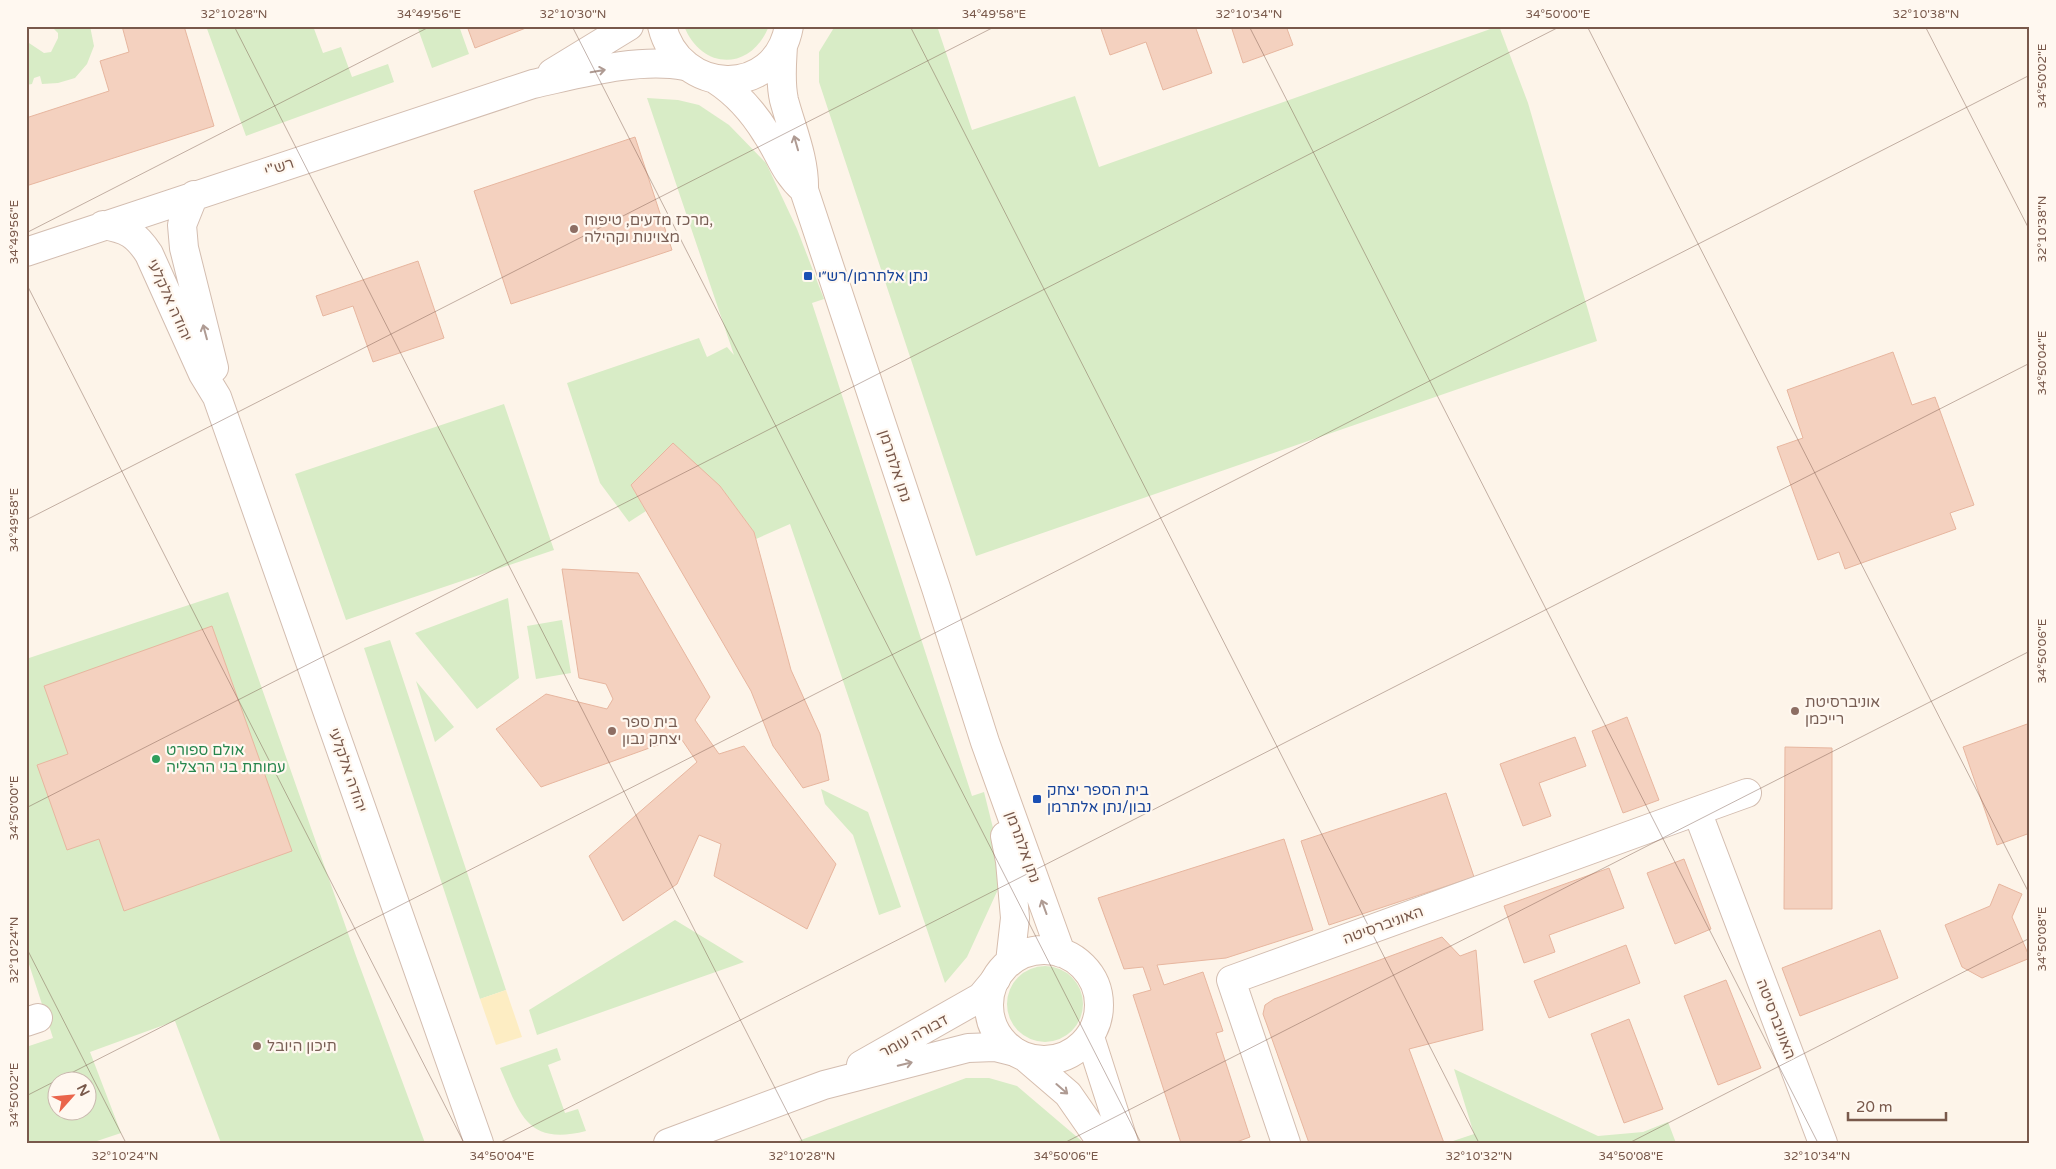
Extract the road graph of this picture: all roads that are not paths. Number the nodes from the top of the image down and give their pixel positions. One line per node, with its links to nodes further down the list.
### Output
1 (629, 26): 6 (street, רש"י)
2 (662, 26): 4 (street)
3 (789, 34): 5 (street); 7 (street, נתן אלתרמן, one-way to 3)
4 (685, 66): 5 (street); 6 (street, רש"י, one-way to 4)
5 (716, 80): 7 (street, נתן אלתרמן)
6 (533, 84): 8 (street, רש"י)
7 (804, 190): 12 (street, נתן אלתרמן)
8 (194, 195): 9 (street, רש"י); 11 (street, יהודה אלקלעי, one-way to 8)
9 (103, 225): 10 (street, רש"י); 11 (street, יהודה אלקלעי)
10 (26, 252)
11 (216, 397): 20 (street, יהודה אלקלעי)
12 (985, 742): 15 (street, נתן אלתרמן, one-way to 12); 16 (street, נתן אלתרמן)
13 (1747, 793): 14 (street, האוניברסיטה)
14 (1697, 811): 24 (street, האוניברסיטה); 25 (street, האוניברסיטה)
15 (1060, 953): 16 (street); 17 (street)
16 (1003, 970): 18 (street); 19 (street, דבורה עומר)
17 (1090, 1037): 18 (street); 23 (street)
18 (1020, 1054): 19 (street, דבורה עומר, one-way to 18); 22 (street, one-way to 22)
19 (824, 1084): 21 (street, דבורה עומר)
20 (479, 1143)
21 (668, 1143)
22 (1102, 1143)
23 (1124, 1143)
24 (1286, 1143)
25 (1823, 1143)

